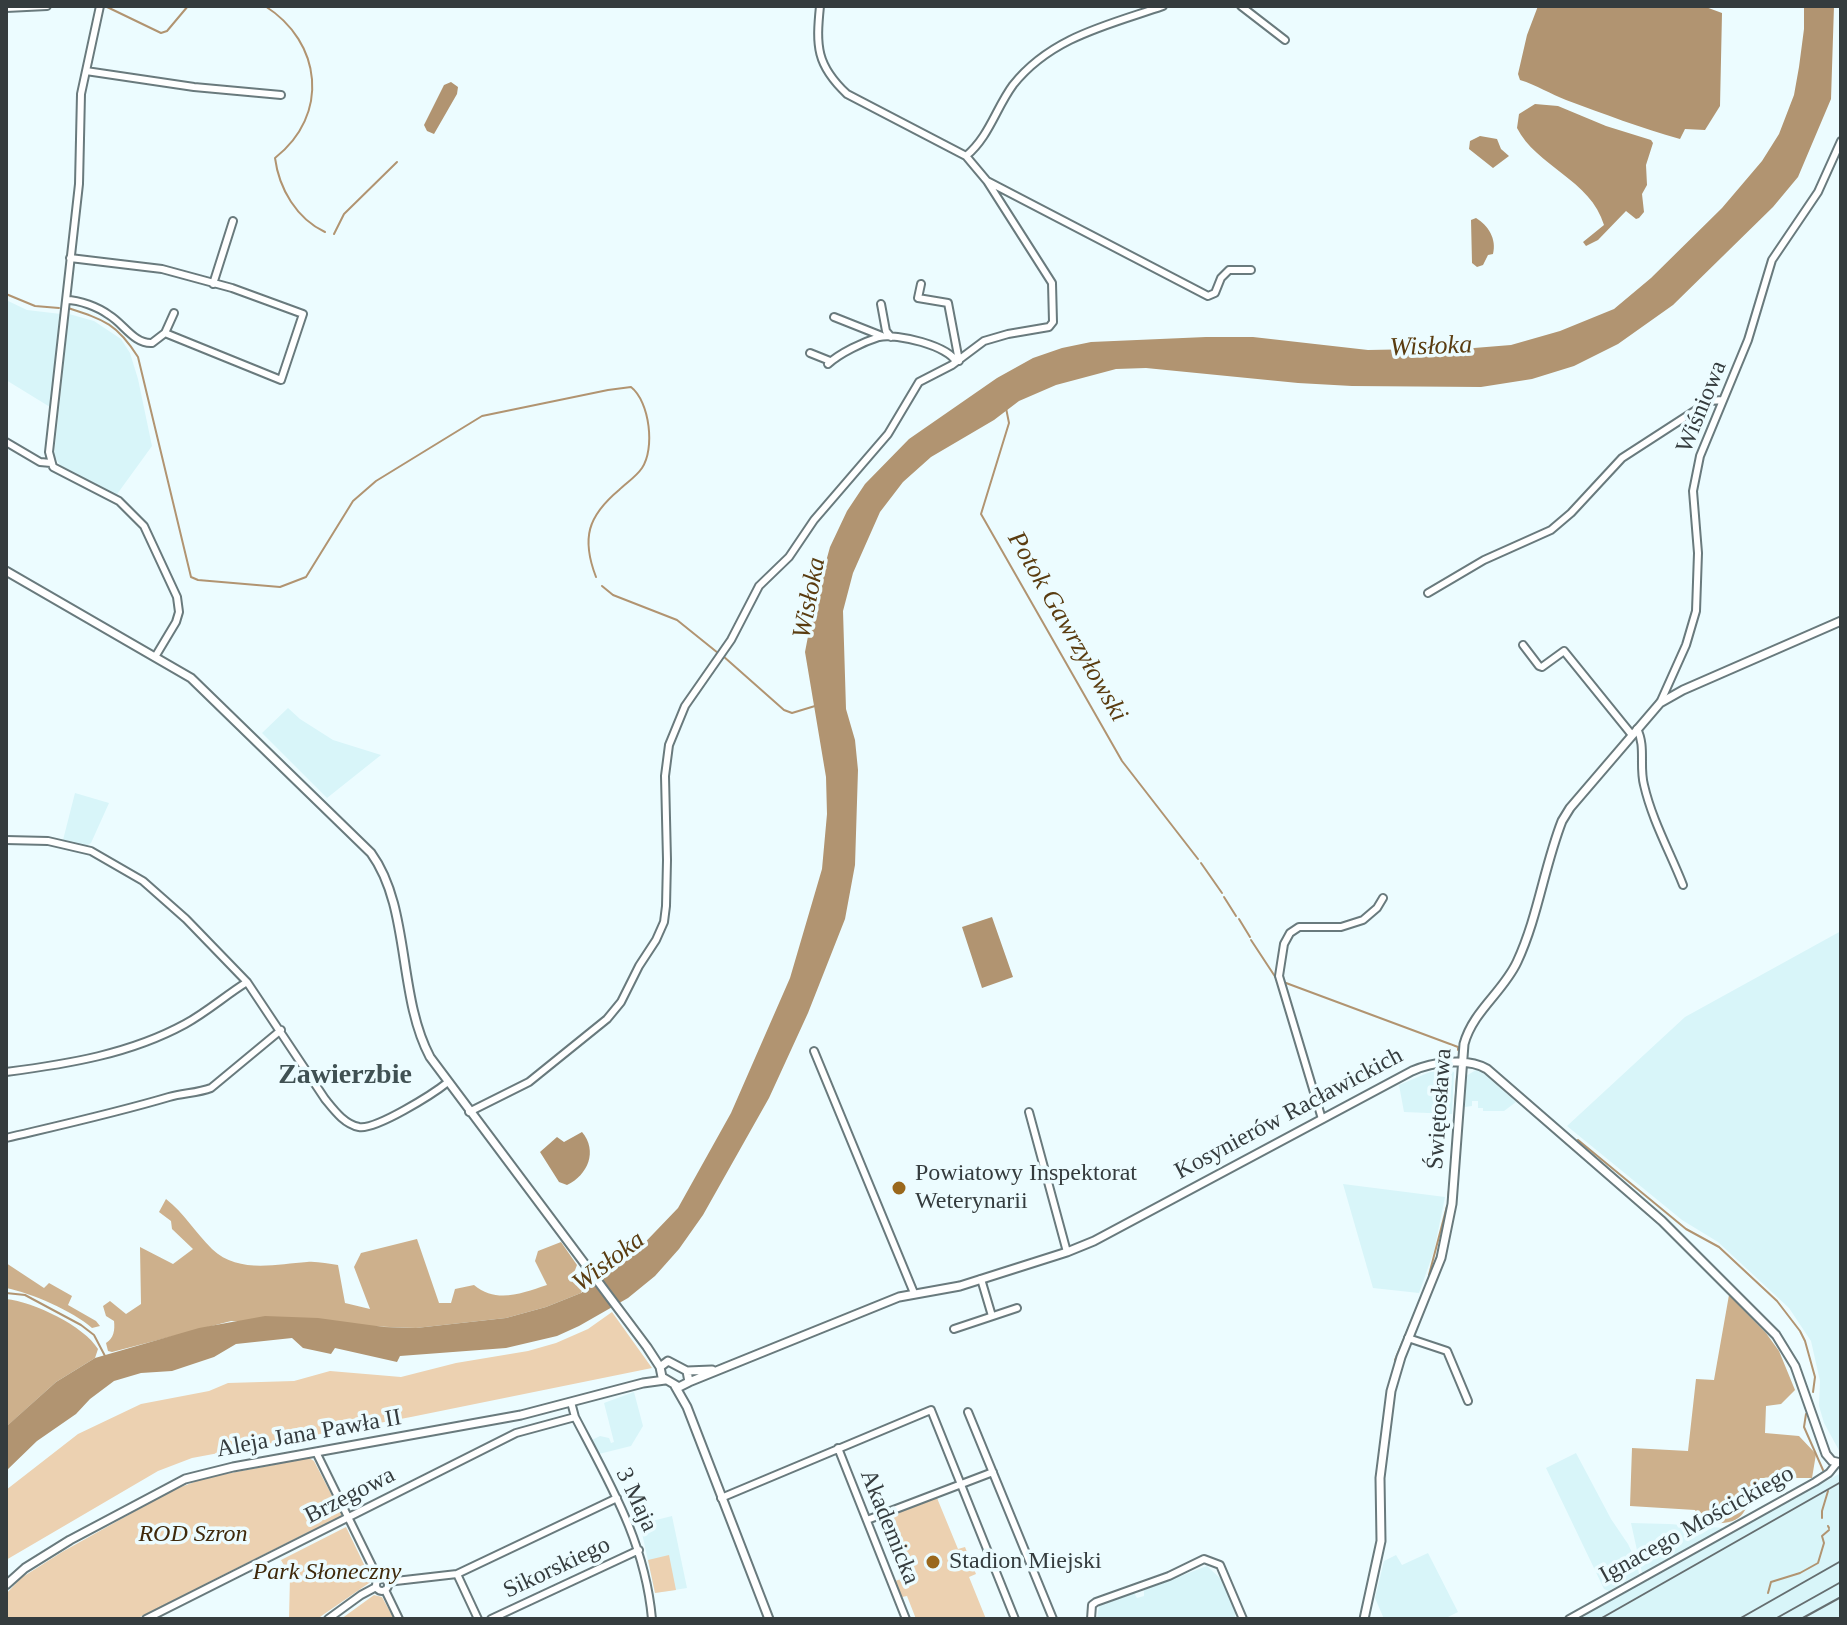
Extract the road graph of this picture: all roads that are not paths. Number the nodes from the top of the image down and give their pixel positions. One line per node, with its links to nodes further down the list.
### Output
1 (47, 6): 6 (street)
2 (100, 6): 8 (street)
3 (820, 6): 11 (street)
4 (1163, 6): 11 (street)
5 (1241, 6): 7 (street)
6 (6, 8)
7 (1285, 40)
8 (86, 71): 9 (street); 14 (street)
9 (281, 95)
10 (1841, 141): 26 (street, Wiśniowa)
11 (966, 156): 12 (street)
12 (987, 181): 15 (street); 25 (street)
13 (233, 221): 16 (street)
14 (70, 258): 16 (street); 18 (street)
15 (1251, 270)
16 (213, 284): 22 (street)
17 (921, 284): 25 (street)
18 (66, 300): 22 (street); 28 (street)
19 (881, 304): 23 (street)
20 (174, 313): 22 (street)
21 (834, 317): 23 (street)
22 (165, 333)
23 (887, 337): 24 (street); 25 (street)
24 (810, 353)
25 (957, 362): 45 (street)
26 (1722, 400): 30 (street); 34 (street, Wiśniowa)
27 (6, 442): 28 (street)
28 (51, 463): 33 (street)
29 (6, 571): 33 (street)
30 (1428, 593)
31 (1841, 621): 34 (street, Świętosława)
32 (1523, 645): 35 (street)
33 (155, 657): 44 (street)
34 (1660, 703): 35 (street, Świętosława)
35 (1635, 732): 37 (street); 42 (street, Świętosława)
36 (6, 840): 39 (street)
37 (1683, 885)
38 (1383, 898): 47 (street)
39 (247, 982): 40 (street); 43 (street)
40 (281, 1030): 44 (street); 48 (street)
41 (814, 1051): 51 (street)
42 (1462, 1063): 47 (street, Kosynierów Racławickich); 55 (street, Świętosława); 72 (street)
43 (6, 1072)
44 (448, 1082): 45 (street)
45 (469, 1112): 56 (street)
46 (1029, 1112): 49 (street)
47 (1322, 1119): 49 (street, Kosynierów Racławickich)
48 (6, 1138)
49 (1067, 1252): 50 (street, Kosynierów Racławickich)
50 (981, 1279): 51 (street, Kosynierów Racławickich); 53 (street)
51 (914, 1293): 58 (street, Kosynierów Racławickich)
52 (1017, 1308): 53 (street)
53 (992, 1316): 54 (street)
54 (954, 1329)
55 (1408, 1338): 65 (street); 97 (street, Świętosława)
56 (647, 1347): 57 (street); 59 (street)
57 (668, 1361): 59 (street, Aleja Jana Pawła II); 60 (street)
58 (722, 1368): 60 (street, Kosynierów Racławickich); 63 (street, Kosynierów Racławickich)
59 (660, 1369): 61 (street); 62 (street, Aleja Jana Pawła II)
60 (687, 1371): 63 (street)
61 (665, 1380): 62 (street, Aleja Jana Pawła II); 64 (street)
62 (643, 1383): 66 (street, Aleja Jana Pawła II)
63 (688, 1384): 64 (street); 67 (street)
64 (675, 1386): 67 (street)
65 (1468, 1401)
66 (571, 1402): 69 (street, 3 Maja); 71 (street, Aleja Jana Pawła II)
67 (687, 1407): 76 (street)
68 (968, 1412): 73 (street)
69 (575, 1417): 75 (street, 3 Maja); 77 (street, Brzegowa)
70 (838, 1448): 74 (street, Akademicka); 76 (street, Akademicka); 78 (street, Akademicka)
71 (316, 1452): 77 (street); 82 (street, Aleja Jana Pawła II)
72 (1839, 1463): 98 (street, Ignacego Mościckiego)
73 (993, 1472): 74 (street); 94 (street)
74 (961, 1485): 78 (street); 93 (street, Akademicka)
75 (617, 1498): 79 (street, 3 Maja); 80 (street)
76 (721, 1498): 91 (street)
77 (349, 1517): 81 (street); 85 (street, Brzegowa)
78 (867, 1520): 92 (street, Akademicka)
79 (639, 1550): 89 (street, Sikorskiego); 90 (street, 3 Maja)
80 (457, 1574): 81 (street); 88 (street)
81 (383, 1581): 83 (street); 84 (street)
82 (6, 1585)
83 (376, 1587): 84 (street); 86 (street)
84 (385, 1590): 87 (street)
85 (146, 1619)
86 (328, 1619)
87 (399, 1619)
88 (478, 1619)
89 (491, 1619)
90 (652, 1619)
91 (769, 1619)
92 (906, 1619)
93 (1015, 1619)
94 (1053, 1619)
95 (1091, 1619): 96 (street)
96 (1243, 1619)
97 (1364, 1619)
98 (1569, 1619)

